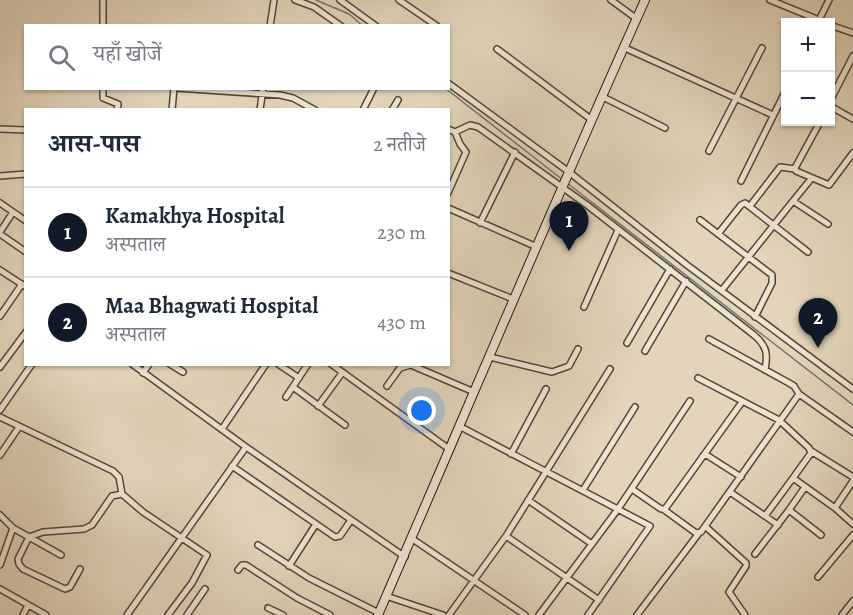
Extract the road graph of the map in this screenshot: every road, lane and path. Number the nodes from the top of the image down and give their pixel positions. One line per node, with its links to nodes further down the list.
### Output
1 (103, 0): 13 (street)
2 (274, 0): 14 (street)
3 (295, 0): 15 (street)
4 (340, 0): 16 (street)
5 (399, 0): 17 (street)
6 (611, 0): 12 (street)
7 (645, 0): 12 (main road)
8 (829, 0): 11 (street)
9 (773, 1): 10 (street)
10 (811, 18)
11 (822, 18)
12 (637, 19): 20 (main road)
13 (103, 24)
14 (270, 24)
15 (338, 24)
16 (373, 24)
17 (434, 24)
18 (835, 26): 19 (street)
19 (853, 33)
20 (624, 48): 31 (main road); 32 (street)
21 (762, 48): 32 (street)
22 (497, 49): 44 (street)
23 (853, 56): 30 (street)
24 (450, 84): 58 (street)
25 (103, 90): 35 (street)
26 (176, 90): 36 (street)
27 (234, 90): 29 (street)
28 (373, 90): 39 (street)
29 (263, 91): 37 (street); 38 (street)
30 (835, 93)
31 (603, 97): 44 (main road); 46 (street)
32 (736, 98): 42 (street); 51 (street)
33 (398, 100): 40 (street)
34 (781, 100): 42 (street)
35 (117, 108)
36 (171, 108)
37 (260, 108)
38 (311, 108)
39 (364, 108)
40 (393, 108)
41 (835, 108): 43 (street)
42 (773, 115): 59 (street)
43 (853, 119)
44 (592, 120): 58 (main road)
45 (818, 126): 54 (street)
46 (665, 128)
47 (0, 129): 48 (street)
48 (24, 130)
49 (450, 130): 50 (street)
50 (455, 132): 52 (street); 60 (street)
51 (709, 151)
52 (515, 152): 58 (street); 68 (street)
53 (853, 153): 57 (street)
54 (795, 169): 57 (street); 63 (street)
55 (24, 174): 56 (street)
56 (0, 176)
57 (811, 178): 61 (street)
58 (565, 181): 71 (street); 74 (main road); 83 (street)
59 (741, 181)
60 (450, 189)
61 (793, 201): 69 (street); 70 (street)
62 (0, 203): 65 (street)
63 (750, 206): 70 (street); 73 (street)
64 (450, 209): 68 (street)
65 (13, 212): 66 (street); 72 (street)
66 (24, 220)
67 (700, 220): 73 (street)
68 (480, 223): 74 (street)
69 (828, 224)
70 (773, 225): 76 (street); 77 (street)
71 (618, 230): 78 (street); 85 (street)
72 (0, 233): 75 (street)
73 (718, 234): 77 (street)
74 (537, 247): 84 (main road)
75 (24, 251)
76 (808, 252)
77 (748, 258): 83 (street); 87 (street)
78 (670, 269): 81 (street); 90 (street)
79 (0, 270): 82 (street)
80 (450, 274): 84 (street)
81 (686, 281): 92 (street); 106 (street)
82 (24, 286): 86 (street)
83 (722, 290): 87 (street)
84 (513, 299): 93 (main road)
85 (584, 307)
86 (0, 315)
87 (755, 316): 115 (street)
88 (24, 335): 104 (street)
89 (709, 339): 106 (street)
90 (627, 343)
91 (578, 349): 93 (street)
92 (645, 351)
93 (490, 357): 116 (main road)
94 (31, 366): 121 (street)
95 (134, 366): 108 (street)
96 (148, 366): 108 (street)
97 (172, 366): 107 (street)
98 (265, 366): 131 (street)
99 (281, 366): 110 (street)
100 (307, 366): 110 (street)
101 (333, 366): 109 (street)
102 (406, 366): 112 (street)
103 (416, 366): 116 (street)
104 (0, 367)
105 (610, 369): 140 (street)
106 (765, 370): 117 (street)
107 (183, 372)
108 (143, 373): 131 (street)
109 (342, 373): 123 (street); 134 (street)
110 (299, 378): 113 (street)
111 (698, 378): 122 (street)
112 (387, 386)
113 (293, 387): 118 (street); 123 (street)
114 (546, 389): 136 (street)
115 (853, 389)
116 (474, 392): 129 (main road)
117 (799, 394): 127 (street); 132 (street)
118 (286, 397)
119 (0, 398): 121 (street)
120 (690, 401): 145 (street)
121 (6, 402): 125 (street)
122 (742, 402): 127 (street); 137 (street)
123 (318, 406): 128 (street)
124 (635, 407): 146 (street)
125 (0, 410)
126 (0, 417): 130 (street)
127 (779, 420): 135 (street); 141 (street)
128 (345, 425)
129 (459, 426): 134 (main road); 136 (street)
130 (19, 427): 138 (street); 148 (street)
131 (222, 429): 133 (street)
132 (853, 432)
133 (246, 447): 139 (street); 156 (street)
134 (449, 449): 167 (main road)
135 (811, 451): 142 (street); 143 (street)
136 (511, 454): 140 (street)
137 (705, 454): 141 (street); 152 (street)
138 (0, 455)
139 (232, 466): 157 (street); 168 (street)
140 (546, 471): 146 (street); 149 (street)
141 (741, 477): 147 (street)
142 (793, 478): 144 (street); 155 (street)
143 (853, 479): 150 (street)
144 (805, 487): 150 (street); 153 (street)
145 (632, 489): 151 (street); 152 (street)
146 (583, 490): 151 (street)
147 (730, 492): 155 (street); 160 (street)
148 (122, 494): 166 (street); 168 (street)
149 (528, 500): 165 (street); 169 (street)
150 (836, 508): 158 (street)
151 (618, 509): 169 (street); 185 (street)
152 (663, 509): 162 (street)
153 (789, 510): 159 (street); 163 (street)
154 (0, 515): 161 (street)
155 (765, 516): 159 (street)
156 (351, 520): 157 (street); 174 (street)
157 (316, 524): 176 (street)
158 (853, 524)
159 (778, 525): 172 (street)
160 (706, 527): 162 (street); 203 (street)
161 (13, 528): 166 (street); 171 (street)
162 (699, 533): 202 (street)
163 (821, 535)
164 (853, 535): 179 (street)
165 (506, 536): 180 (street); 181 (street)
166 (29, 537): 173 (street); 177 (street)
167 (411, 538): 174 (main road); 181 (street)
168 (181, 539): 192 (street); 193 (street)
169 (592, 544): 180 (street)
170 (258, 545): 176 (street)
171 (2, 552): 175 (street)
172 (755, 554)
173 (61, 555)
174 (405, 557): 184 (main road)
175 (0, 565)
176 (289, 566): 189 (street)
177 (80, 568)
178 (238, 570): 196 (street)
179 (818, 577)
180 (566, 578): 185 (street); 200 (street)
181 (474, 581): 198 (street); 199 (street)
182 (0, 589): 187 (street)
183 (205, 589): 194 (street)
184 (386, 596): 189 (main road); 197 (street)
185 (599, 600): 201 (street)
186 (853, 601): 204 (street)
187 (28, 605): 190 (street); 191 (street)
188 (268, 608): 195 (street)
189 (378, 614)
190 (23, 615)
191 (46, 615)
192 (127, 615)
193 (168, 615)
194 (187, 615)
195 (283, 615)
196 (330, 615)
197 (443, 615)
198 (449, 615)
199 (525, 615)
200 (538, 615)
201 (588, 615)
202 (637, 615)
203 (745, 615)
204 (842, 615)

